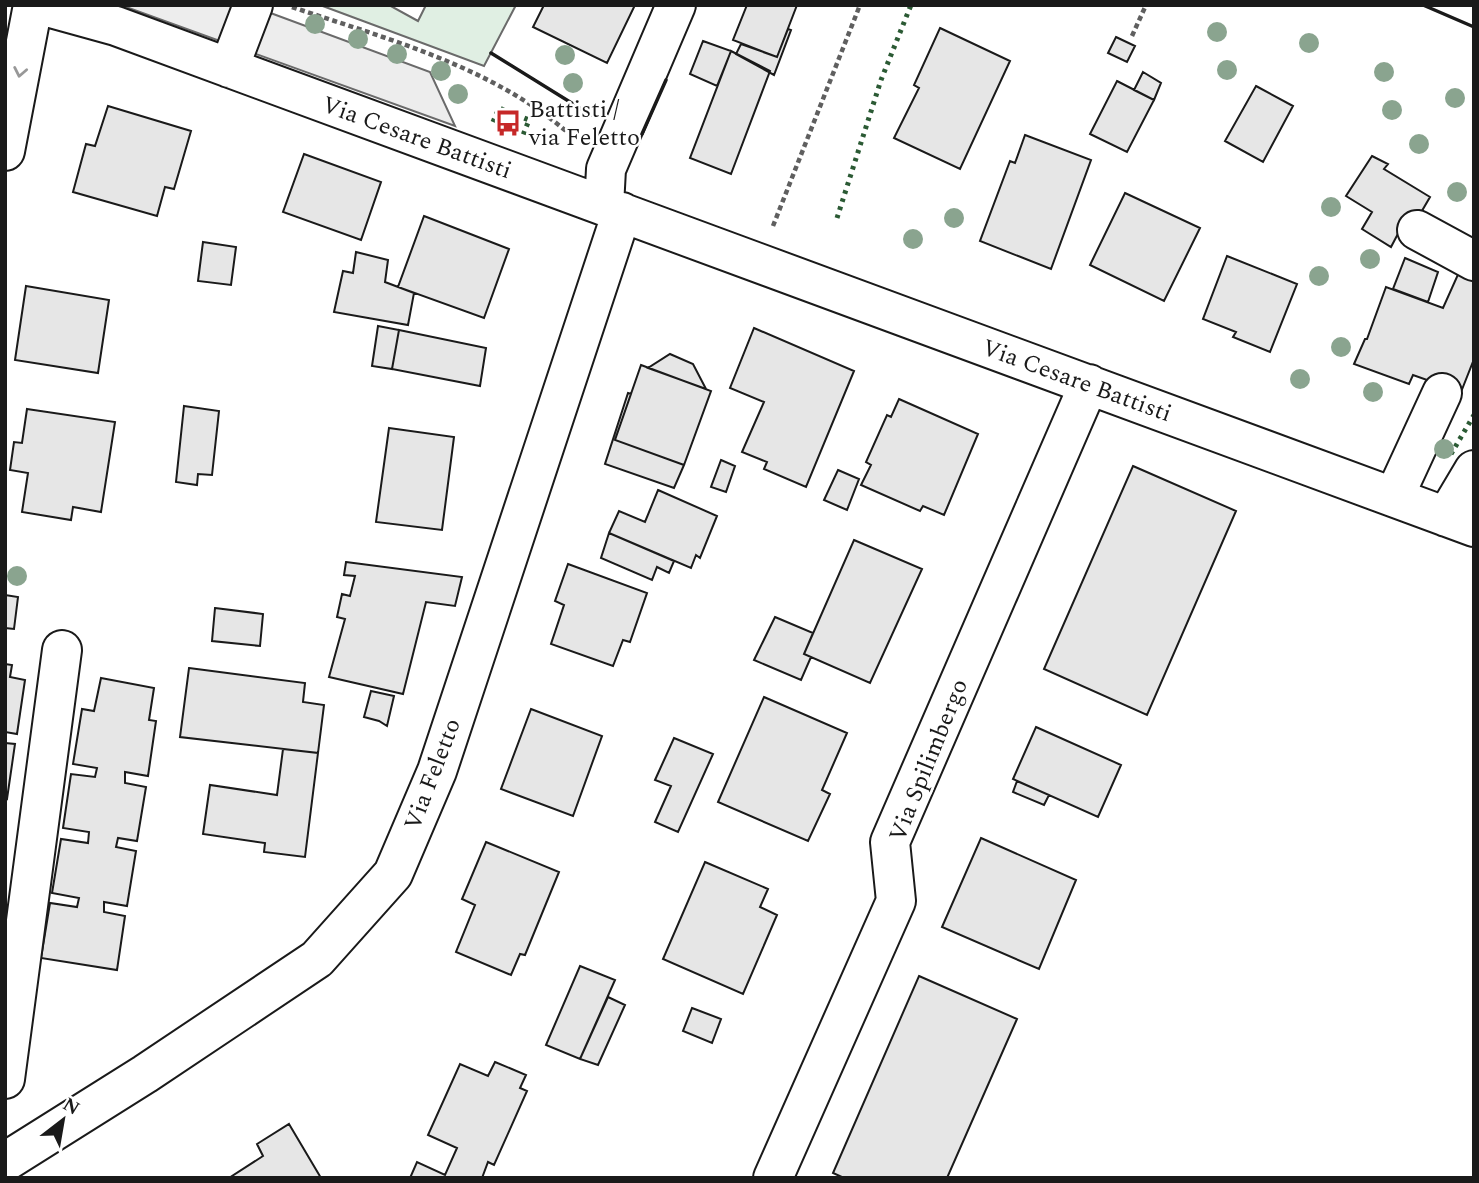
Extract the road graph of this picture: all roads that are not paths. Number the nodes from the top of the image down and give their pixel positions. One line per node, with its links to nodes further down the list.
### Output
1 (33, 5): 6 (street, one-way to 6)
2 (40, 5): 5 (street, Via Cesare Battisti)
3 (253, 5): 5 (street)
4 (676, 5): 7 (street)
5 (229, 68): 7 (street, Via Cesare Battisti)
6 (5, 151)
7 (611, 196): 10 (street, Via Cesare Battisti); 17 (street, Via Feletto)
8 (1418, 229): 9 (street)
9 (1474, 261)
10 (1089, 384): 13 (street, Via Cesare Battisti); 18 (street, Via Spilimbergo)
11 (1442, 393): 13 (street)
12 (1474, 470): 14 (street)
13 (1394, 497): 14 (street, Via Cesare Battisti)
14 (1460, 522)
15 (62, 650): 16 (street)
16 (5, 1079)
17 (5, 1162)
18 (773, 1178)

